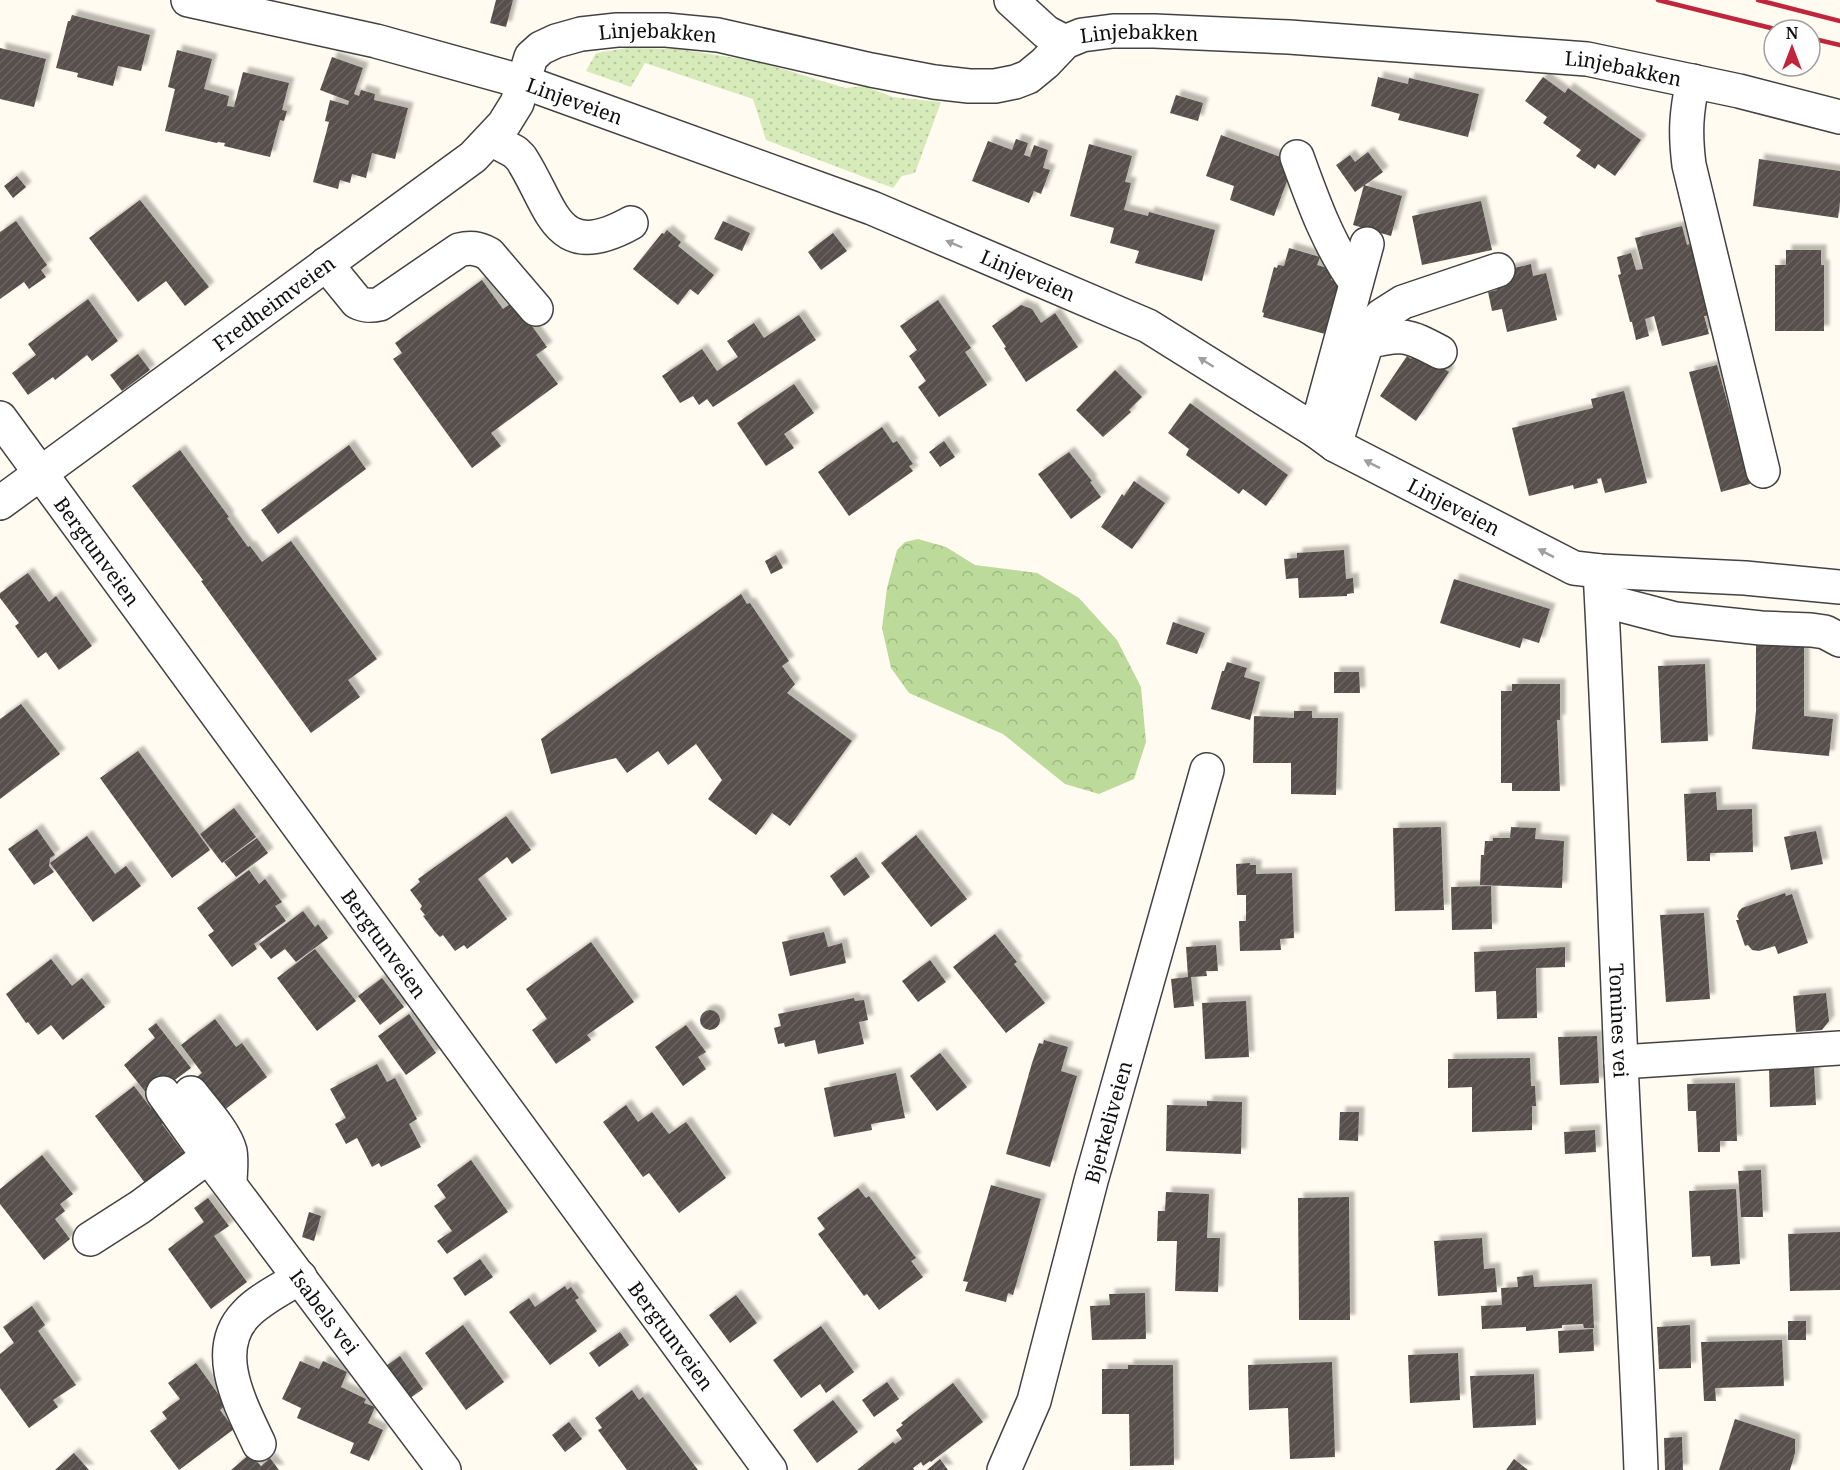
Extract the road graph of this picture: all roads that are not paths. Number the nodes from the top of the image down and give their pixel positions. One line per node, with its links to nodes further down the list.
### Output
1 (188, 0): 5 (street, Linjeveien)
2 (1011, 0): 3 (street)
3 (1065, 42): 4 (street, Linjebakken); 5 (street, Linjebakken)
4 (1693, 81): 6 (street, Linjebakken); 20 (street, Linjebakken)
5 (524, 82): 7 (street, Fredheimveien); 18 (street, Linjeveien, one-way to 5)
6 (1840, 117)
7 (491, 139): 9 (street); 11 (street, Fredheimveien)
8 (1297, 157): 13 (street)
9 (631, 224)
10 (1367, 244): 13 (street)
11 (326, 264): 14 (street); 21 (street, Fredheimveien)
12 (1498, 270): 15 (street)
13 (1356, 283): 18 (street)
14 (536, 309)
15 (1367, 342): 16 (street); 18 (street)
16 (1440, 352)
17 (0, 418): 21 (street, Bergtunveien)
18 (1325, 438): 23 (street, Linjeveien, one-way to 18)
19 (0, 461): 21 (street)
20 (1762, 471)
21 (35, 477): 22 (street, Fredheimveien); 35 (street, Bergtunveien)
22 (0, 503)
23 (1601, 585): 24 (street, Linjeveien); 25 (street); 28 (street, Tomines vei)
24 (1840, 587)
25 (1840, 639)
26 (1207, 770): 36 (street, Bjerkeliveien)
27 (1840, 1048): 28 (street)
28 (1621, 1062): 37 (street, Tomines vei)
29 (207, 1154): 30 (street, Isabels vei); 30 (street, Isabels vei); 31 (street)
30 (230, 1184): 32 (street, Isabels vei)
31 (90, 1239)
32 (300, 1277): 33 (street); 34 (street, Isabels vei)
33 (259, 1444)
34 (444, 1470)
35 (770, 1470)
36 (1004, 1470)
37 (1641, 1470)

